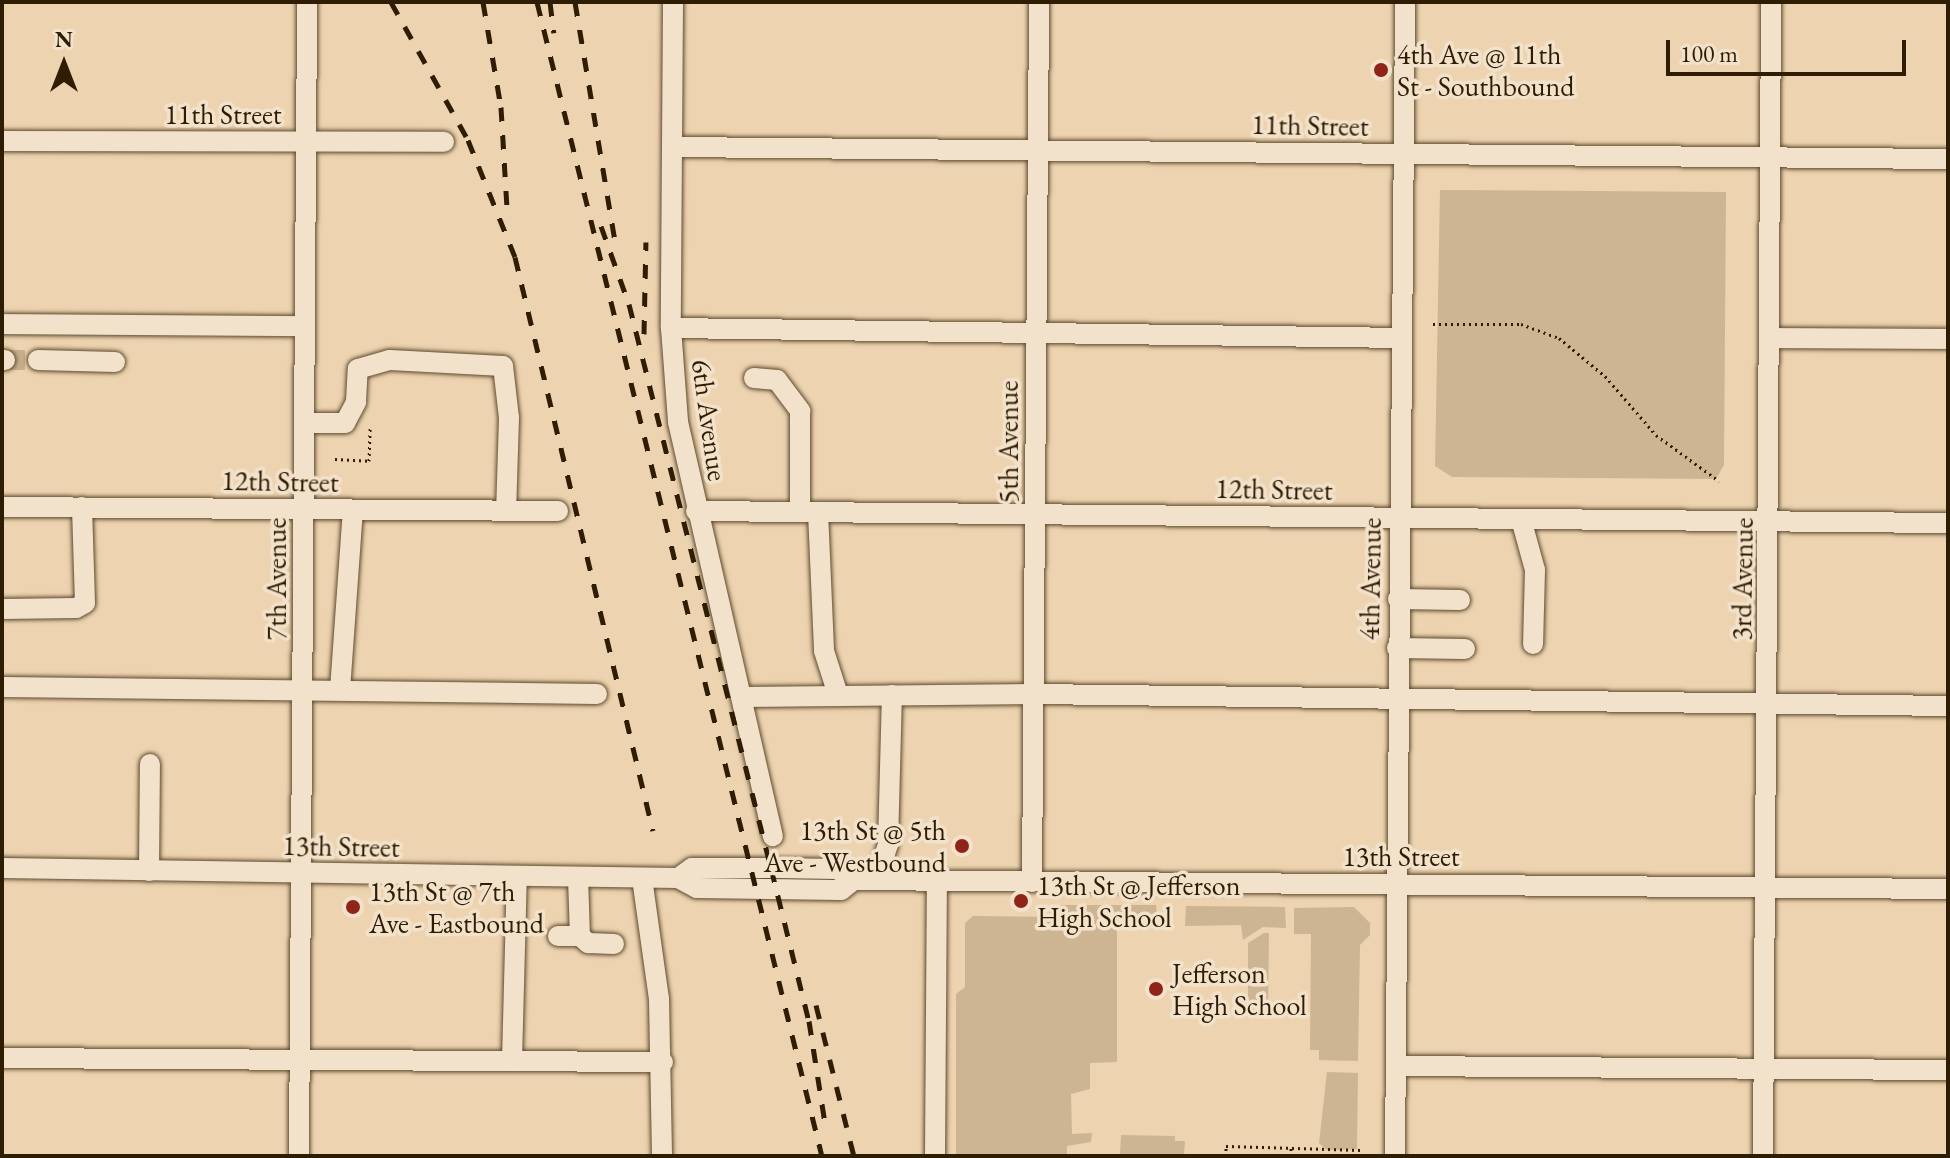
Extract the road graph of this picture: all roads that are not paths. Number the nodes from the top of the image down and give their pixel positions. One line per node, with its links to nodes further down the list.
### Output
1 (307, 2): 7 (street, 7th Avenue)
2 (673, 2): 9 (street, 6th Avenue)
3 (1039, 2): 10 (street, 5th Avenue)
4 (1405, 2): 11 (street, 4th Avenue)
5 (1771, 2): 12 (street, 3rd Avenue)
6 (2, 141): 7 (street, 11th Street)
7 (307, 142): 8 (street, 11th Street); 15 (street, 7th Avenue)
8 (444, 142)
9 (672, 147): 10 (street, 11th Street); 16 (street, 6th Avenue)
10 (1038, 149): 11 (street, 11th Street); 17 (street, 5th Avenue)
11 (1404, 154): 12 (street, 11th Street); 18 (street, 4th Avenue)
12 (1770, 159): 13 (street, 11th Street); 19 (street, 3rd Avenue)
13 (1948, 159)
14 (2, 324): 15 (street)
15 (305, 326): 24 (street, 7th Avenue)
16 (671, 328): 17 (street); 31 (street, 6th Avenue)
17 (1036, 332): 18 (street); 33 (street, 5th Avenue)
18 (1402, 338): 34 (street, 4th Avenue)
19 (1771, 338): 20 (street); 36 (street, 3rd Avenue)
20 (1948, 339)
21 (38, 360): 22 (street)
22 (115, 362)
23 (754, 378): 32 (street)
24 (305, 423): 27 (street, 7th Avenue); 29 (street)
25 (2, 507): 26 (street, 12th Street)
26 (82, 507): 27 (street, 12th Street); 40 (street)
27 (304, 509): 28 (street, 12th Street); 45 (street, 7th Avenue)
28 (353, 510): 29 (street, 12th Street); 46 (street)
29 (506, 511): 30 (street, 12th Street)
30 (558, 511)
31 (696, 511): 32 (street, 12th Street); 51 (street, 6th Avenue)
32 (809, 512): 33 (street, 12th Street); 49 (street)
33 (1035, 514): 34 (street, 12th Street); 48 (street, 5th Avenue)
34 (1399, 518): 35 (street, 12th Street); 38 (street, 4th Avenue)
35 (1521, 519): 36 (street, 12th Street); 41 (street)
36 (1771, 521): 37 (street, 12th Street); 53 (street, 3rd Avenue)
37 (1948, 523)
38 (1398, 599): 39 (street); 42 (street, 4th Avenue)
39 (1460, 600)
40 (2, 609)
41 (1533, 644)
42 (1397, 648): 43 (street); 52 (street, 4th Avenue)
43 (1465, 649)
44 (2, 687): 45 (street)
45 (303, 690): 46 (street); 59 (street, 7th Avenue)
46 (340, 690): 47 (street)
47 (597, 694)
48 (1034, 694): 50 (street); 52 (street); 65 (street, 5th Avenue)
49 (838, 695): 50 (street); 51 (street)
50 (892, 695): 63 (street)
51 (743, 697): 56 (street, 6th Avenue)
52 (1397, 699): 53 (street); 66 (street, 4th Avenue)
53 (1769, 704): 54 (street); 67 (street, 3rd Avenue)
54 (1948, 706)
55 (150, 764): 58 (street)
56 (773, 836)
57 (2, 868): 58 (street, 13th Street)
58 (149, 871): 59 (street, 13th Street)
59 (302, 874): 60 (street, 13th Street); 73 (street, 7th Avenue)
60 (517, 876): 61 (street, 13th Street); 74 (street)
61 (578, 877): 62 (street, 13th Street); 70 (street)
62 (642, 878): 63 (street, 13th Street); 75 (street)
63 (877, 880): 64 (street, 13th Street)
64 (937, 881): 65 (street, 13th Street); 81 (street)
65 (1032, 882): 66 (street, 13th Street)
66 (1395, 885): 67 (street, 13th Street); 76 (street, 4th Avenue)
67 (1766, 887): 68 (street, 13th Street); 77 (street, 3rd Avenue)
68 (1948, 889)
69 (558, 936): 70 (street)
70 (580, 936): 71 (street)
71 (614, 944)
72 (2, 1058): 73 (street)
73 (300, 1060): 74 (street); 79 (street, 7th Avenue)
74 (512, 1061): 75 (street)
75 (663, 1062): 80 (street)
76 (1396, 1066): 77 (street); 82 (street, 4th Avenue)
77 (1764, 1069): 78 (street); 83 (street, 3rd Avenue)
78 (1948, 1070)
79 (299, 1156)
80 (662, 1156)
81 (935, 1156)
82 (1395, 1156)
83 (1763, 1156)

